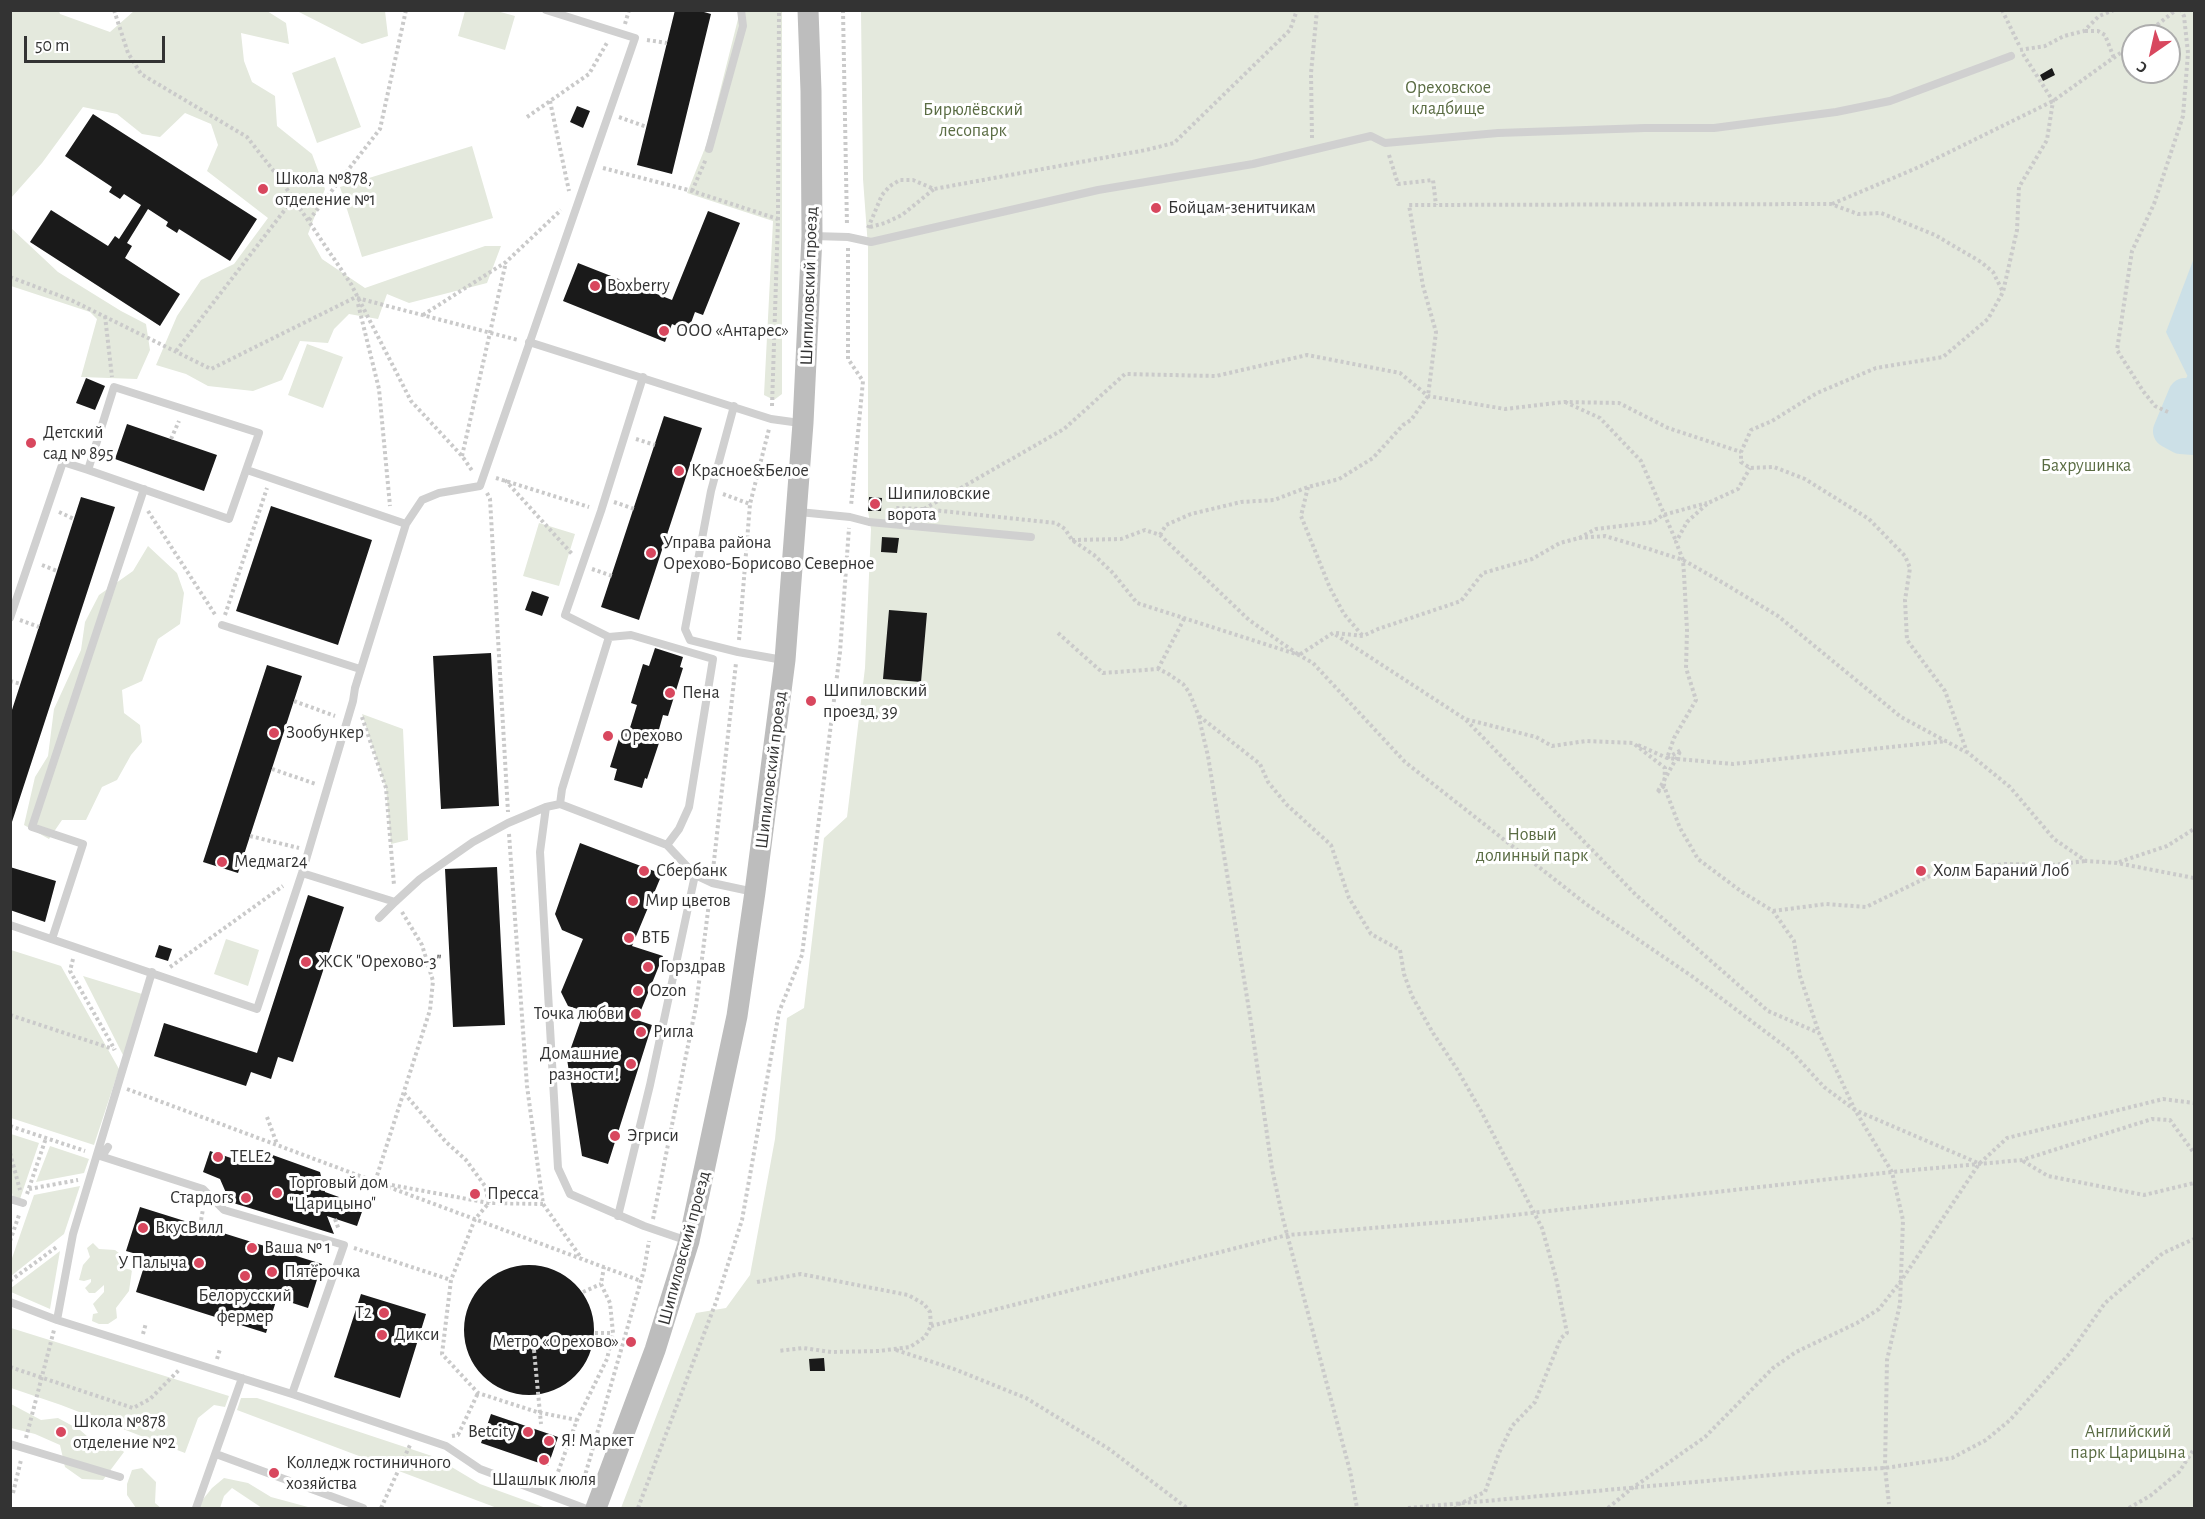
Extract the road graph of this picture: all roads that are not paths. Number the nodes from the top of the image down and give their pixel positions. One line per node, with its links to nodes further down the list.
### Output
1 (546, 10): 7 (lane)
2 (741, 10): 5 (lane)
3 (808, 10): 6 (main road, Шипиловский проезд)
4 (2011, 56): 6 (lane)
5 (709, 149)
6 (812, 236): 10 (main road, Шипиловский проезд)
7 (529, 342): 8 (lane); 15 (lane)
8 (643, 377): 9 (lane); 19 (lane)
9 (734, 406): 10 (lane); 20 (lane)
10 (803, 423): 14 (main road, Шипиловский проезд)
11 (88, 470): 12 (lane); 13 (lane); 17 (lane)
12 (248, 470): 13 (lane); 15 (lane)
13 (144, 489): 31 (lane)
14 (798, 512): 16 (lane); 20 (main road, Шипиловский проезд)
15 (406, 524): 21 (lane)
16 (1031, 537)
17 (11, 617)
18 (222, 625): 21 (lane)
19 (609, 637): 22 (lane); 24 (lane)
20 (785, 660): 27 (main road, Шипиловский проезд)
21 (360, 669): 25 (lane)
22 (560, 804): 23 (lane); 24 (lane)
23 (546, 807): 28 (lane); 37 (lane)
24 (667, 845): 26 (lane)
25 (302, 873): 28 (lane); 32 (lane)
26 (695, 875): 27 (lane); 37 (lane)
27 (755, 892): 38 (main road, Шипиловский проезд)
28 (396, 902): 29 (lane)
29 (379, 918)
30 (10, 925): 31 (lane)
31 (52, 939): 32 (lane)
32 (156, 974): 34 (lane)
33 (108, 1147): 34 (lane)
34 (100, 1155): 40 (lane); 42 (lane)
35 (10, 1199): 36 (lane)
36 (23, 1203)
37 (618, 1216): 38 (lane)
38 (689, 1241): 49 (main road, Шипиловский проезд)
39 (10, 1302): 40 (lane)
40 (57, 1320): 41 (lane)
41 (242, 1378): 42 (lane); 44 (lane)
42 (292, 1394): 48 (lane)
43 (10, 1444): 45 (lane)
44 (216, 1454): 46 (lane); 47 (lane)
45 (120, 1477)
46 (196, 1509)
47 (363, 1509)
48 (584, 1509)
49 (596, 1509)

